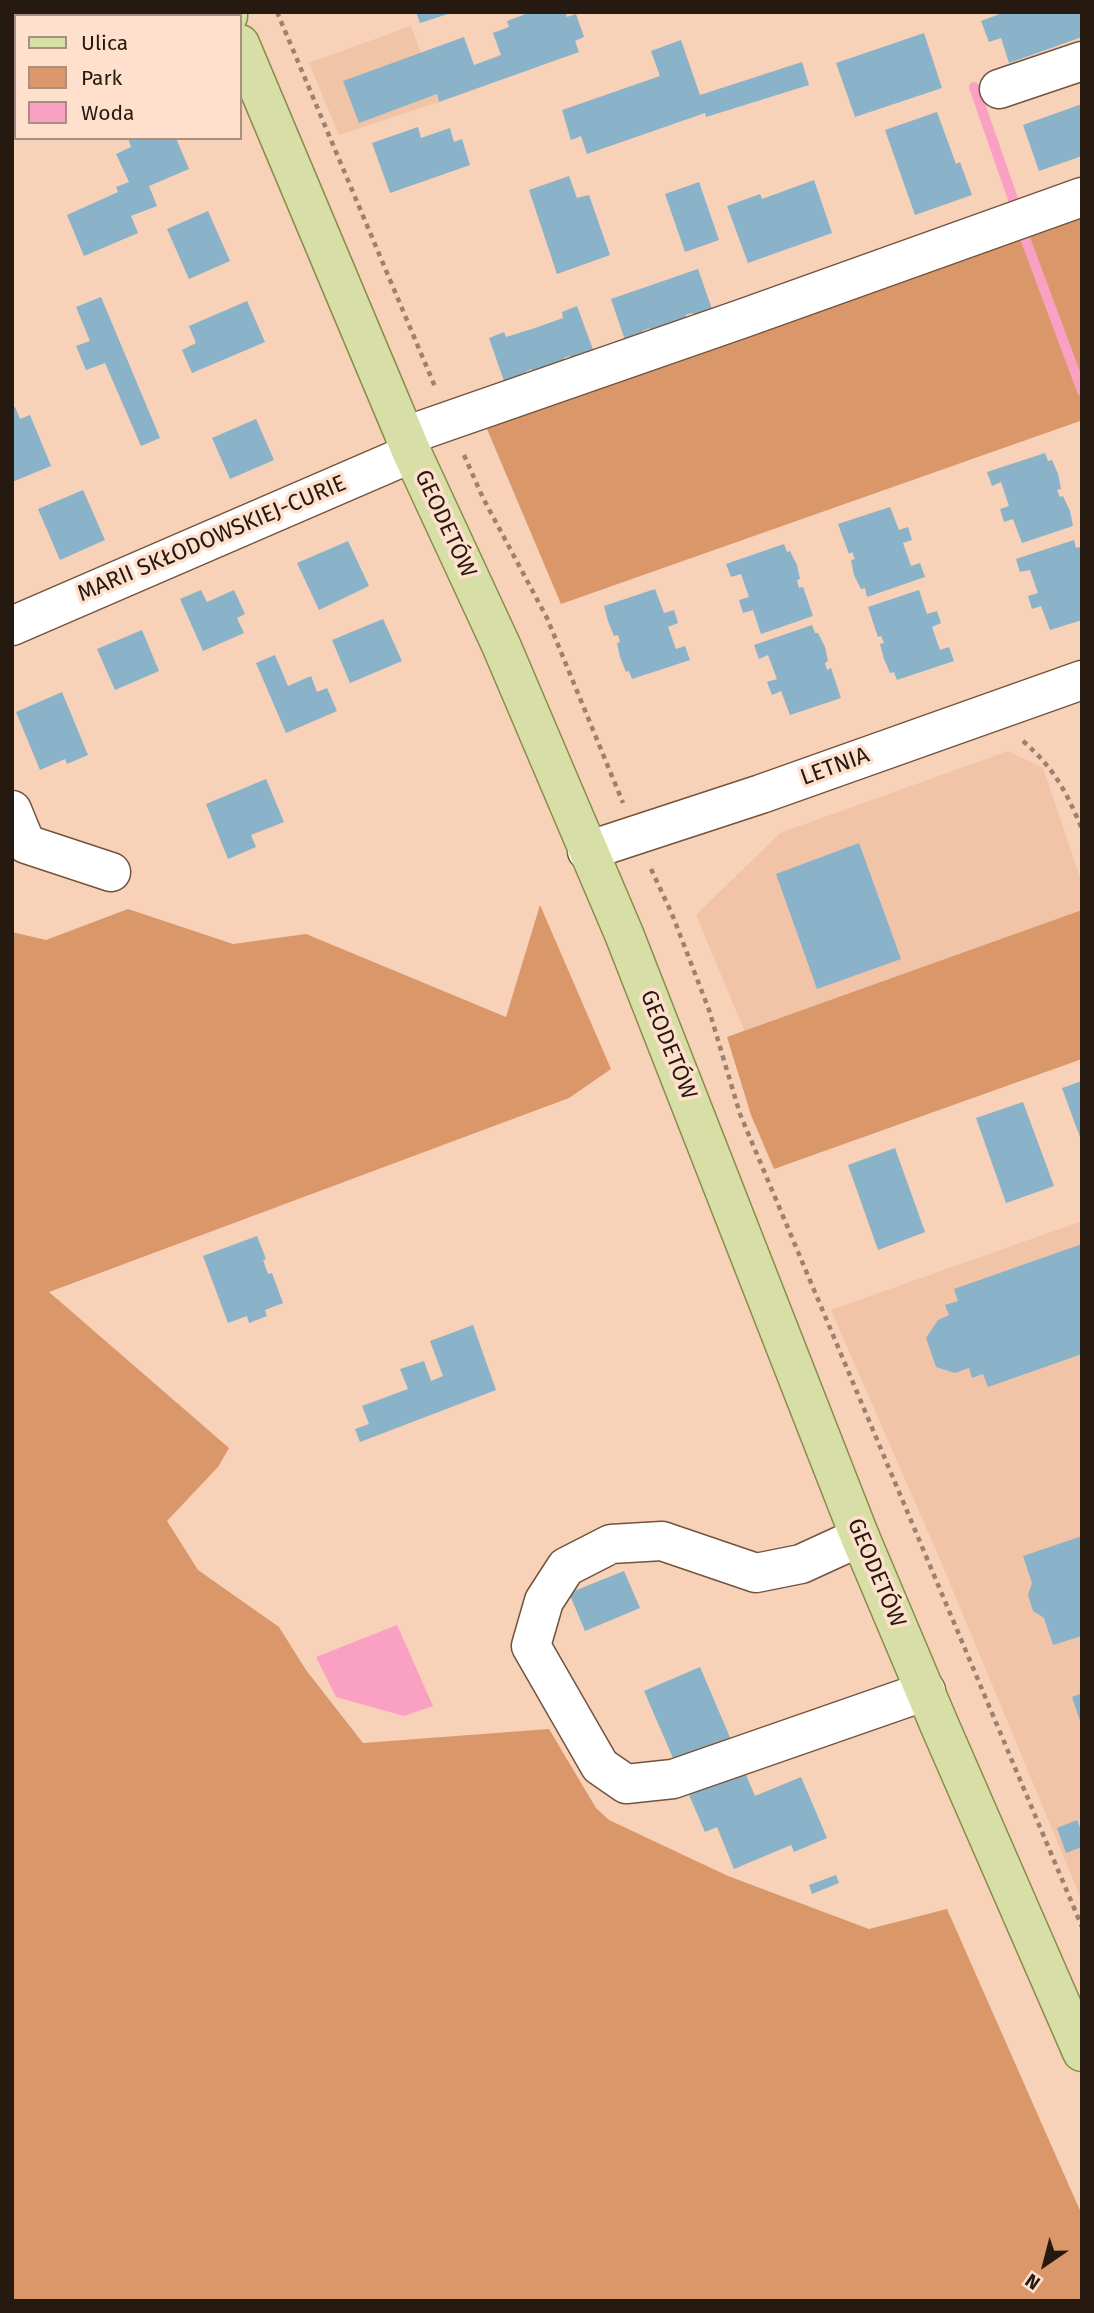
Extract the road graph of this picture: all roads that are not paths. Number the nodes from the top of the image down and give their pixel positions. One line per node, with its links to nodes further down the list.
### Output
1 (242, 49): 5 (main road, GEODETÓW)
2 (1082, 61): 3 (street)
3 (999, 89)
4 (1082, 197): 5 (street, MARII SKŁODOWSKIEJ-CURIE)
5 (408, 444): 6 (street, MARII SKŁODOWSKIEJ-CURIE); 9 (main road, GEODETÓW)
6 (12, 626)
7 (1082, 680): 9 (street, LETNIA)
8 (12, 810): 10 (street)
9 (587, 851): 11 (main road, GEODETÓW)
10 (111, 873)
11 (860, 1537): 12 (main road, GEODETÓW); 12 (street)
12 (926, 1691): 13 (main road, GEODETÓW)
13 (1082, 2052)

